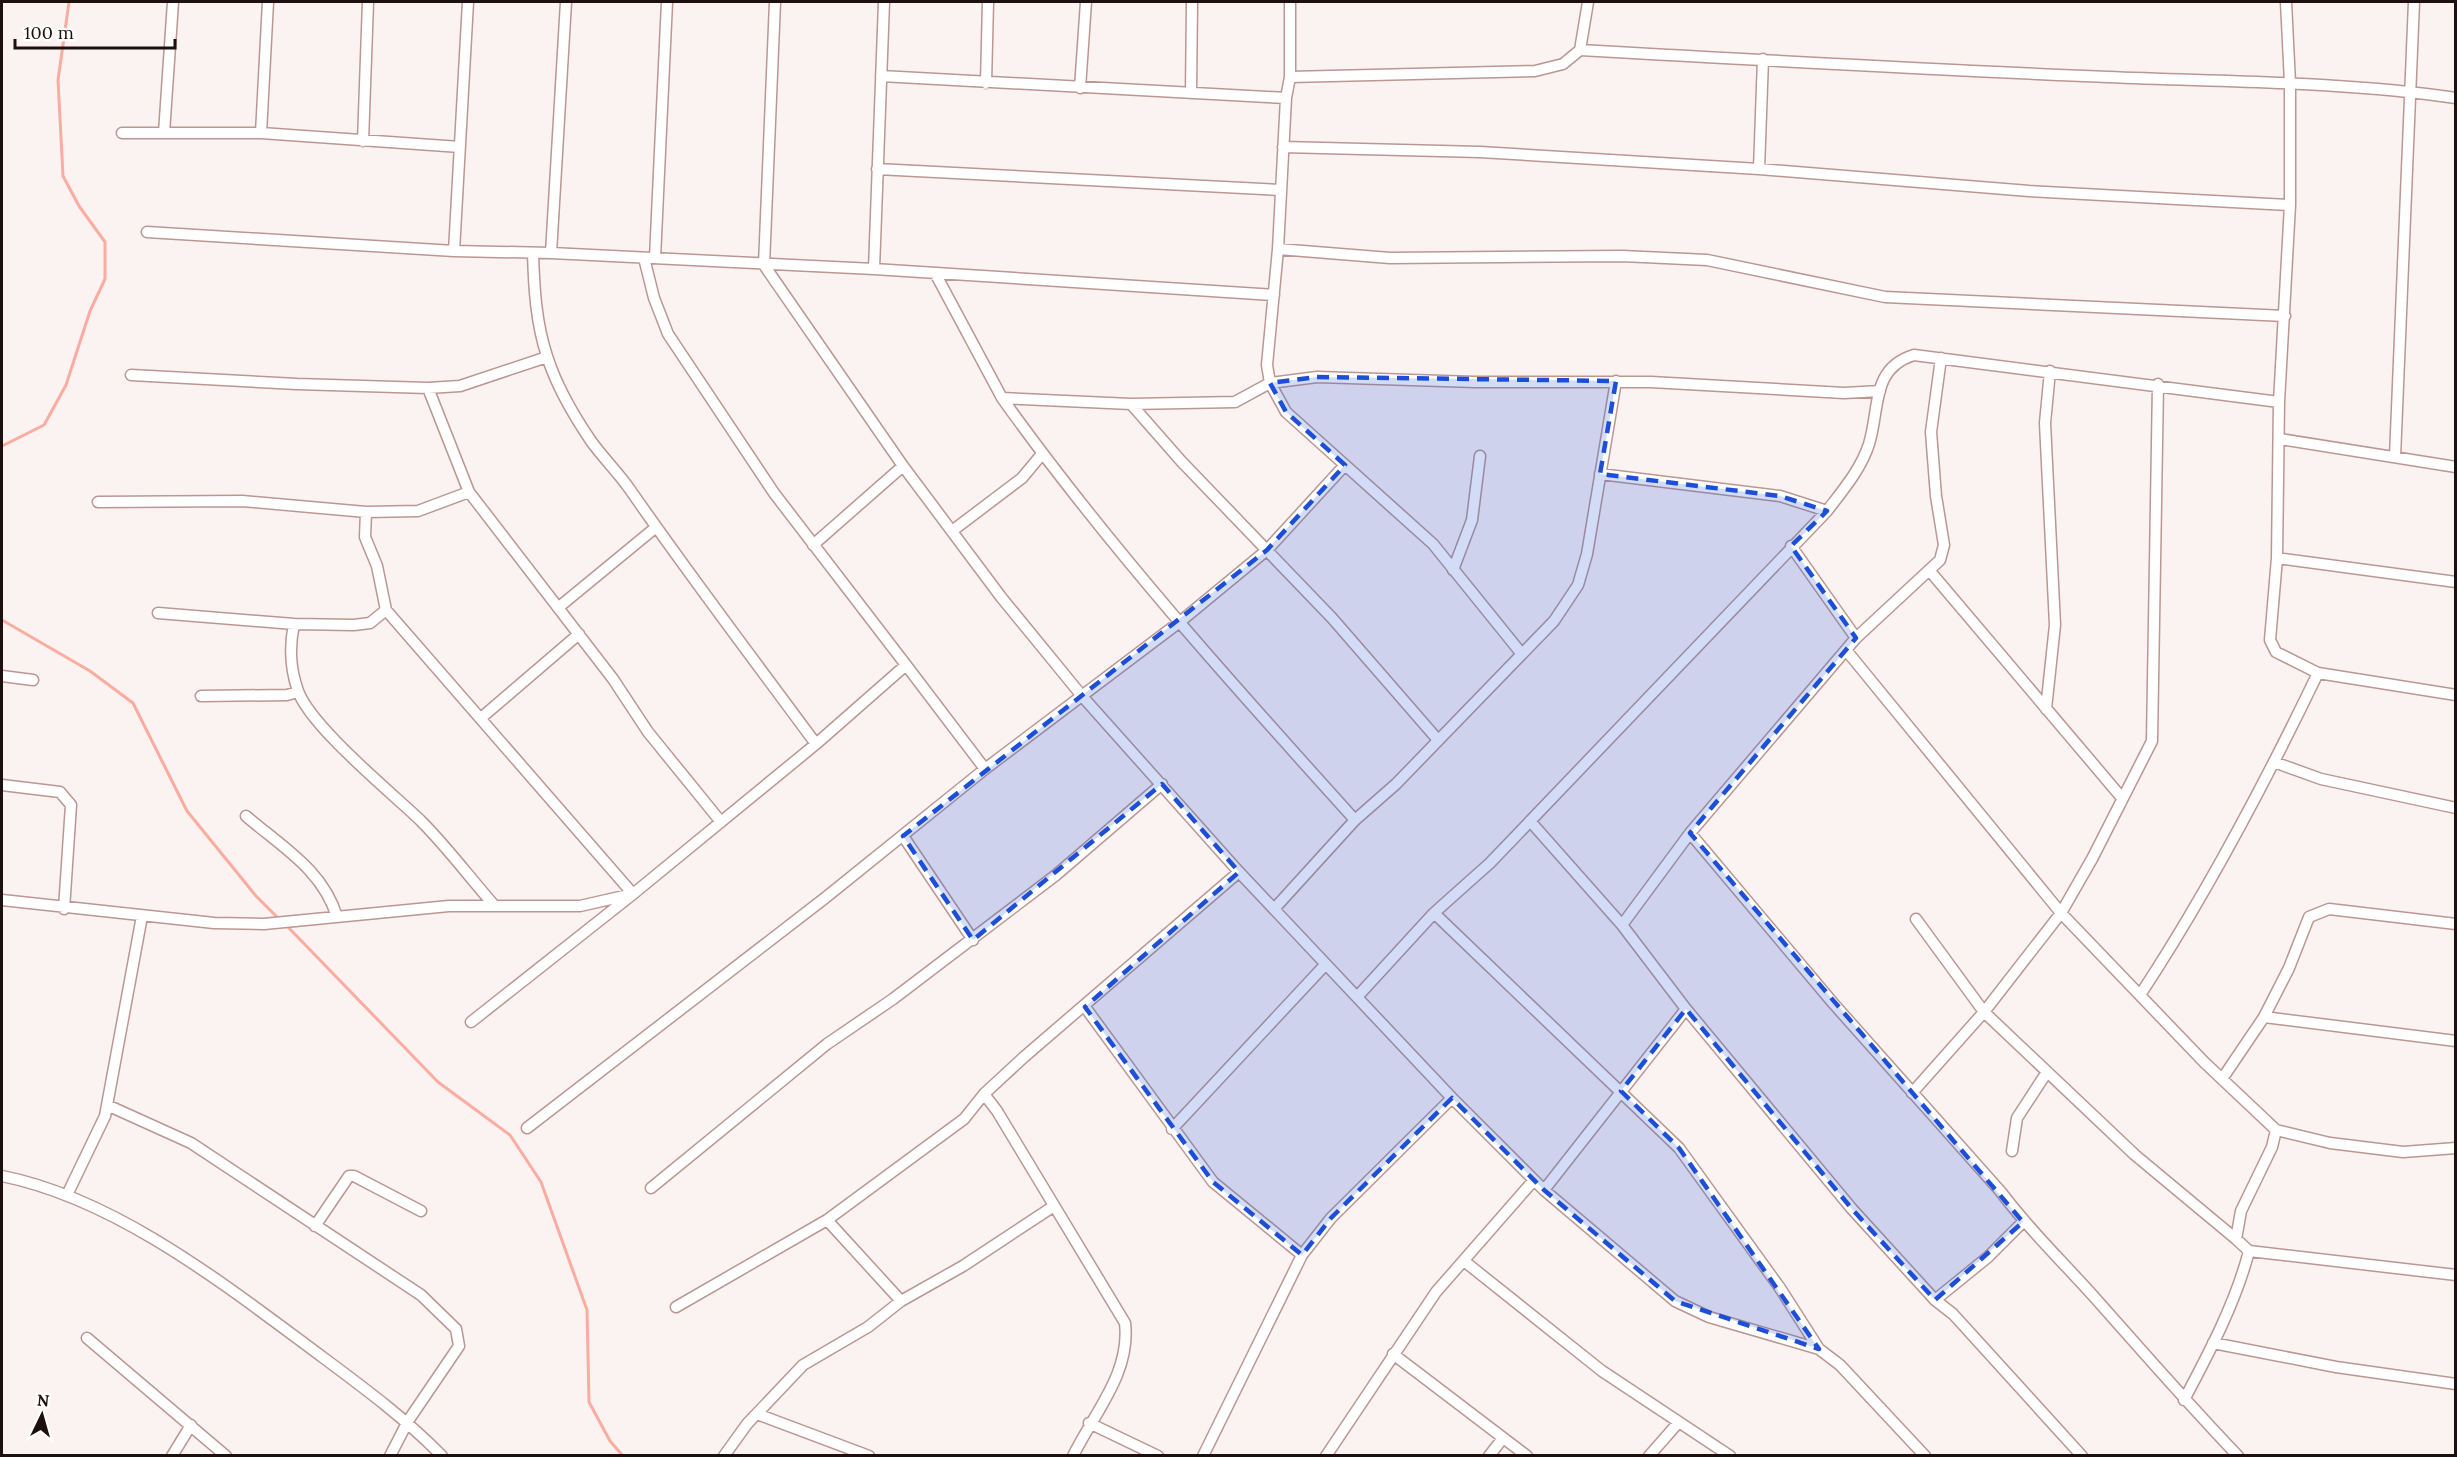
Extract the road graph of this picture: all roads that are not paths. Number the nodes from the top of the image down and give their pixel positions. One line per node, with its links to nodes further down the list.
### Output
1 (173, 2): 28 (street)
2 (268, 2): 29 (street)
3 (368, 2): 30 (street)
4 (468, 2): 31 (street)
5 (566, 2): 41 (street)
6 (667, 2): 42 (street)
7 (775, 2): 43 (street)
8 (884, 2): 18 (street)
9 (988, 2): 20 (street)
10 (1086, 2): 22 (street)
11 (1192, 2): 24 (street)
12 (1290, 2): 19 (street)
13 (1588, 2): 16 (street)
14 (2286, 2): 21 (street)
15 (2414, 2): 23 (street)
16 (1580, 50): 17 (street); 19 (street)
17 (1763, 59): 21 (street); 34 (street)
18 (881, 76): 20 (street); 33 (street)
19 (1290, 77): 26 (street)
20 (986, 83): 22 (street)
21 (2290, 83): 23 (street); 36 (street)
22 (1080, 88): 24 (street)
23 (2409, 91): 25 (street); 63 (street)
24 (1191, 93): 26 (street)
25 (2456, 98)
26 (1286, 99): 32 (street)
27 (122, 133): 28 (street)
28 (164, 133): 29 (street)
29 (261, 134): 30 (street)
30 (363, 141): 31 (street)
31 (460, 147): 39 (street)
32 (1283, 147): 34 (street); 35 (street)
33 (877, 169): 35 (street); 44 (street)
34 (1759, 169): 36 (street)
35 (1281, 190): 38 (street)
36 (2290, 205): 47 (street)
37 (147, 232): 39 (street)
38 (1278, 249): 46 (street); 47 (street)
39 (454, 251): 40 (street)
40 (533, 253): 41 (street); 48 (street)
41 (551, 253): 42 (street)
42 (649, 258): 43 (street); 74 (street)
43 (764, 265): 44 (street); 65 (street)
44 (874, 269): 45 (street)
45 (935, 273): 46 (street); 57 (street)
46 (1274, 295): 53 (street)
47 (2286, 316): 58 (street)
48 (547, 357): 55 (street); 72 (street)
49 (1941, 358): 50 (street); 56 (street); 79 (street)
50 (2050, 371): 54 (street); 98 (street)
51 (131, 375): 55 (street)
52 (1616, 381): 53 (street); 56 (street); 67 (street)
53 (1270, 383): 59 (street); 64 (street)
54 (2158, 384): 58 (street); 106 (street)
55 (428, 388): 68 (street)
56 (1880, 391): 70 (street)
57 (1002, 398): 59 (street); 61 (street)
58 (2279, 402): 60 (street)
59 (1131, 404): 76 (street)
60 (2280, 439): 63 (street); 77 (street)
61 (1042, 454): 73 (street); 84 (street)
62 (1480, 456): 78 (street)
63 (2395, 457): 66 (street)
64 (1345, 465): 76 (street); 78 (street)
65 (903, 466): 73 (street); 74 (street)
66 (2456, 466)
67 (1600, 474): 70 (street); 89 (street)
68 (469, 492): 71 (street); 81 (street)
69 (98, 502): 71 (street)
70 (1827, 511): 75 (street)
71 (366, 512): 82 (street)
72 (655, 528): 81 (street); 101 (street)
73 (952, 531): 97 (street)
74 (813, 545): 90 (street)
75 (1791, 546): 87 (street); 110 (street)
76 (1267, 550): 84 (street); 100 (street)
77 (2277, 558): 80 (street); 91 (street)
78 (1453, 570): 89 (street)
79 (1929, 570): 87 (street); 98 (street)
80 (2456, 582)
81 (559, 607): 86 (street)
82 (386, 610): 85 (street); 99 (street)
83 (158, 613): 85 (street)
84 (1180, 621): 97 (street); 109 (street)
85 (294, 624): 94 (street)
86 (579, 634): 99 (street); 111 (street)
87 (1856, 638): 88 (street)
88 (1846, 650): 112 (street); 121 (street)
89 (1521, 653): 100 (street)
90 (906, 665): 101 (street); 103 (street)
91 (2319, 674): 95 (street); 102 (street)
92 (2, 676): 93 (street)
93 (33, 680)
94 (298, 692): 96 (street); 117 (street)
95 (2456, 695)
96 (201, 696)
97 (1082, 696): 103 (street); 104 (street)
98 (2046, 710): 106 (street)
99 (481, 718): 115 (street)
100 (1438, 740): 109 (street)
101 (816, 744): 111 (street)
102 (2274, 762): 107 (street); 129 (street)
103 (985, 770): 113 (street)
104 (1162, 784): 114 (street); 127 (street)
105 (2, 785): 118 (street)
106 (2122, 798): 121 (street)
107 (2456, 808)
108 (246, 816): 123 (street)
109 (1355, 820): 119 (street)
110 (1530, 821): 120 (street); 126 (street)
111 (721, 822): 115 (street)
112 (1690, 833): 126 (street); 140 (street)
113 (903, 836): 127 (street); 144 (street)
114 (1239, 872): 119 (street); 131 (street)
115 (633, 894): 117 (street); 135 (street)
116 (2, 900): 118 (street)
117 (494, 905): 123 (street)
118 (64, 909): 122 (street)
119 (1274, 909): 128 (street)
120 (1434, 913): 130 (street); 139 (street)
121 (2061, 913): 129 (street); 133 (street)
122 (142, 916): 123 (street); 143 (street)
123 (337, 917)
124 (1916, 919): 133 (street)
125 (2456, 924): 134 (street)
126 (1622, 925): 132 (street)
127 (973, 940): 151 (street)
128 (1325, 965): 130 (street); 145 (street)
129 (2140, 994): 138 (street)
130 (1357, 997): 142 (street)
131 (1085, 1007): 141 (street); 145 (street)
132 (1686, 1009): 139 (street); 164 (street)
133 (1984, 1012): 137 (street); 140 (street)
134 (2264, 1017): 136 (street); 138 (street)
135 (471, 1022)
136 (2456, 1041)
137 (2047, 1072): 148 (street); 159 (street)
138 (2222, 1078): 146 (street)
139 (1621, 1091): 152 (street); 169 (street)
140 (1912, 1093): 157 (street)
141 (984, 1094): 154 (street); 156 (street)
142 (1452, 1098): 150 (street); 161 (street)
143 (107, 1106): 153 (street); 158 (street)
144 (526, 1128)
145 (1172, 1129): 161 (street)
146 (2276, 1130): 147 (street); 159 (street)
147 (2456, 1148)
148 (2012, 1151)
149 (2, 1176): 153 (street)
150 (1534, 1180): 152 (street); 162 (street)
151 (651, 1188)
152 (1544, 1190): 169 (street)
153 (67, 1195): 174 (street)
154 (1054, 1206): 165 (street); 175 (street)
155 (421, 1212): 158 (street)
156 (827, 1220): 165 (street); 166 (street)
157 (2023, 1222): 164 (street); 172 (street)
158 (315, 1226): 174 (street)
159 (2236, 1239): 160 (street)
160 (2248, 1251): 163 (street); 168 (street)
161 (1302, 1255): 187 (street)
162 (1464, 1261): 170 (street); 176 (street)
163 (2456, 1275)
164 (1935, 1300): 194 (street)
165 (901, 1301): 173 (street)
166 (676, 1307)
167 (87, 1338): 177 (street)
168 (2213, 1343): 171 (street); 172 (street)
169 (1819, 1350): 193 (street)
170 (1393, 1354): 178 (street); 188 (street)
171 (2456, 1384)
172 (2184, 1400): 195 (street)
173 (757, 1414): 183 (street); 184 (street)
174 (408, 1421): 181 (street); 182 (street)
175 (1089, 1423): 185 (street); 186 (street)
176 (1678, 1423): 191 (street); 192 (street)
177 (191, 1425): 179 (street); 180 (street)
178 (1503, 1438): 189 (street); 190 (street)
179 (172, 1455)
180 (226, 1455)
181 (390, 1455)
182 (442, 1455)
183 (724, 1455)
184 (869, 1455)
185 (1073, 1455)
186 (1158, 1455)
187 (1203, 1455)
188 (1326, 1455)
189 (1489, 1455)
190 (1527, 1455)
191 (1649, 1455)
192 (1730, 1455)
193 (1925, 1455)
194 (2082, 1455)
195 (2238, 1455)

